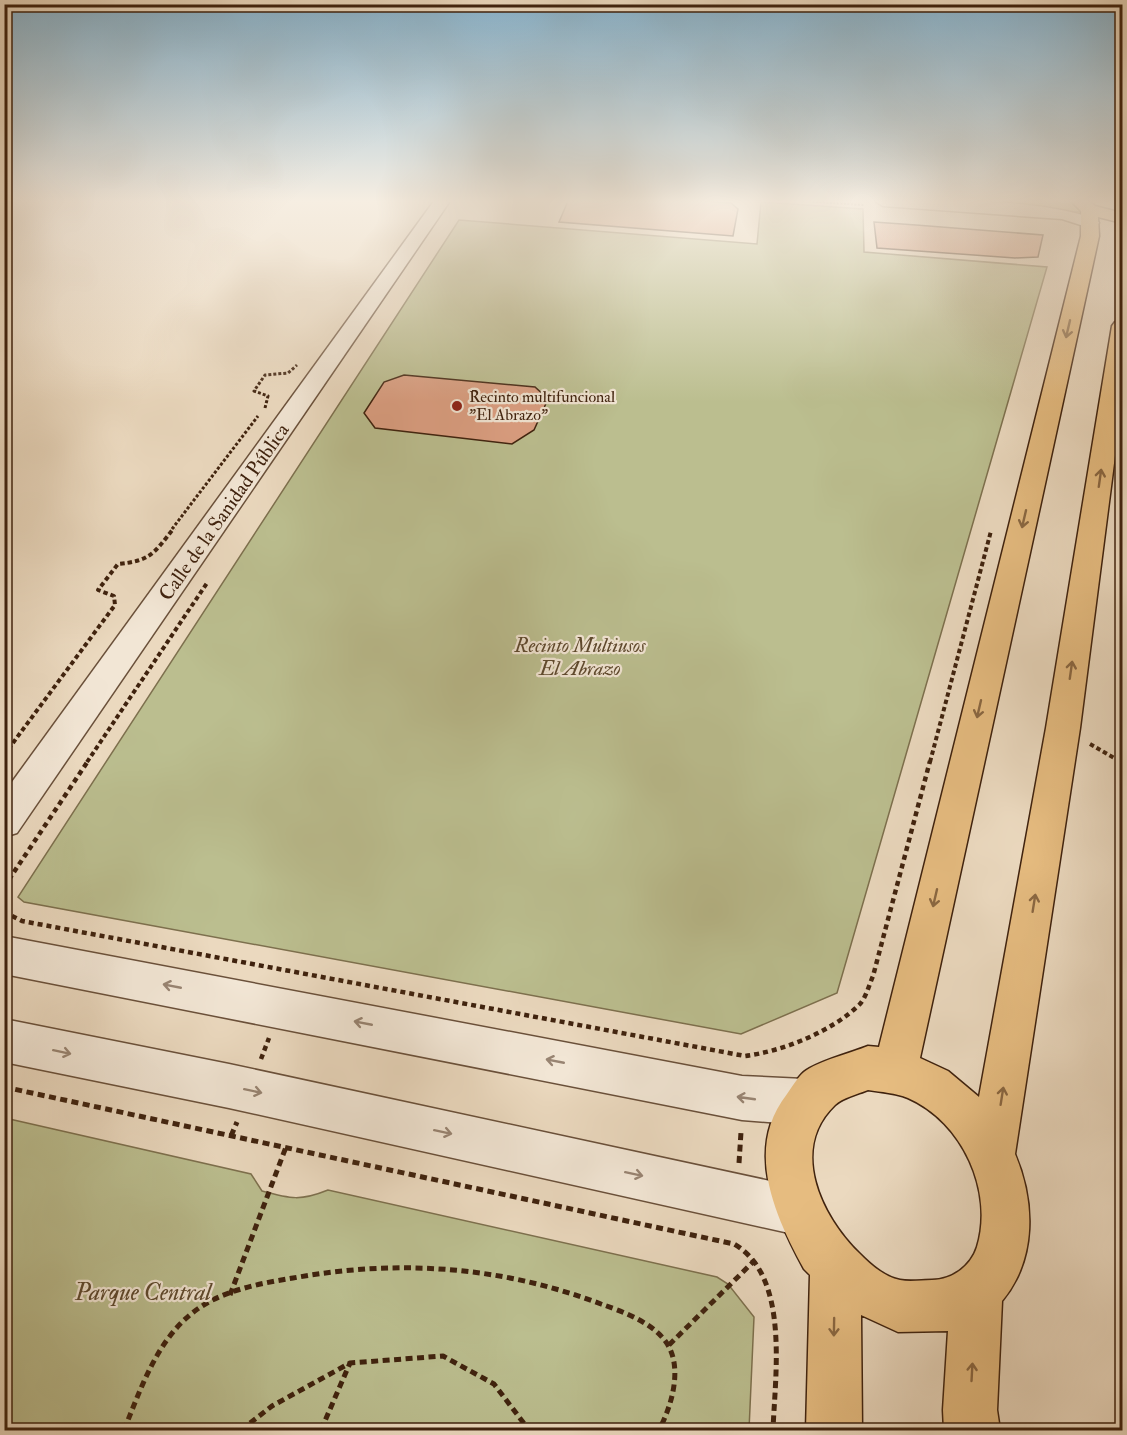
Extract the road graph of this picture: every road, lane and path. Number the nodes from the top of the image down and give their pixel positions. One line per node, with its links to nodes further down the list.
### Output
1 (395, 268): 8 (street, Calle de la Sanidad Pública)
2 (1083, 268): 17 (main road, one-way to 17)
3 (1122, 326): 24 (main road, one-way to 3)
4 (303, 356): 7 (path)
5 (993, 526): 16 (path)
6 (208, 582): 10 (path)
7 (4, 755)
8 (4, 822)
9 (4, 871): 10 (path)
10 (13, 872): 11 (path)
11 (4, 887)
12 (4, 912): 14 (path)
13 (4, 955): 14 (street, one-way to 13)
14 (288, 990): 16 (path); 19 (path); 20 (street, one-way to 14)
15 (4, 1040): 19 (street, one-way to 19)
16 (745, 1056): 20 (path)
17 (895, 1071): 21 (main road); 24 (main road)
18 (4, 1087): 22 (path)
19 (249, 1090): 22 (path); 25 (street, one-way to 25)
20 (742, 1098): 21 (street, one-way to 20); 25 (path)
21 (804, 1102): 26 (main road)
22 (231, 1136): 23 (path)
23 (286, 1147): 27 (path); 31 (path)
24 (992, 1153): 30 (main road)
25 (737, 1196): 26 (street); 27 (path)
26 (798, 1210): 29 (main road)
27 (734, 1244): 28 (path)
28 (755, 1260): 32 (path); 39 (path)
29 (835, 1268): 30 (main road); 40 (main road, one-way to 40)
30 (977, 1291): 41 (main road, one-way to 30)
31 (230, 1295): 32 (path); 34 (path)
32 (669, 1345): 38 (path)
33 (350, 1363): 35 (path); 36 (path); 37 (path)
34 (124, 1431)
35 (241, 1431)
36 (321, 1431)
37 (529, 1431)
38 (659, 1431)
39 (773, 1431)
40 (834, 1431)
41 (972, 1431)

